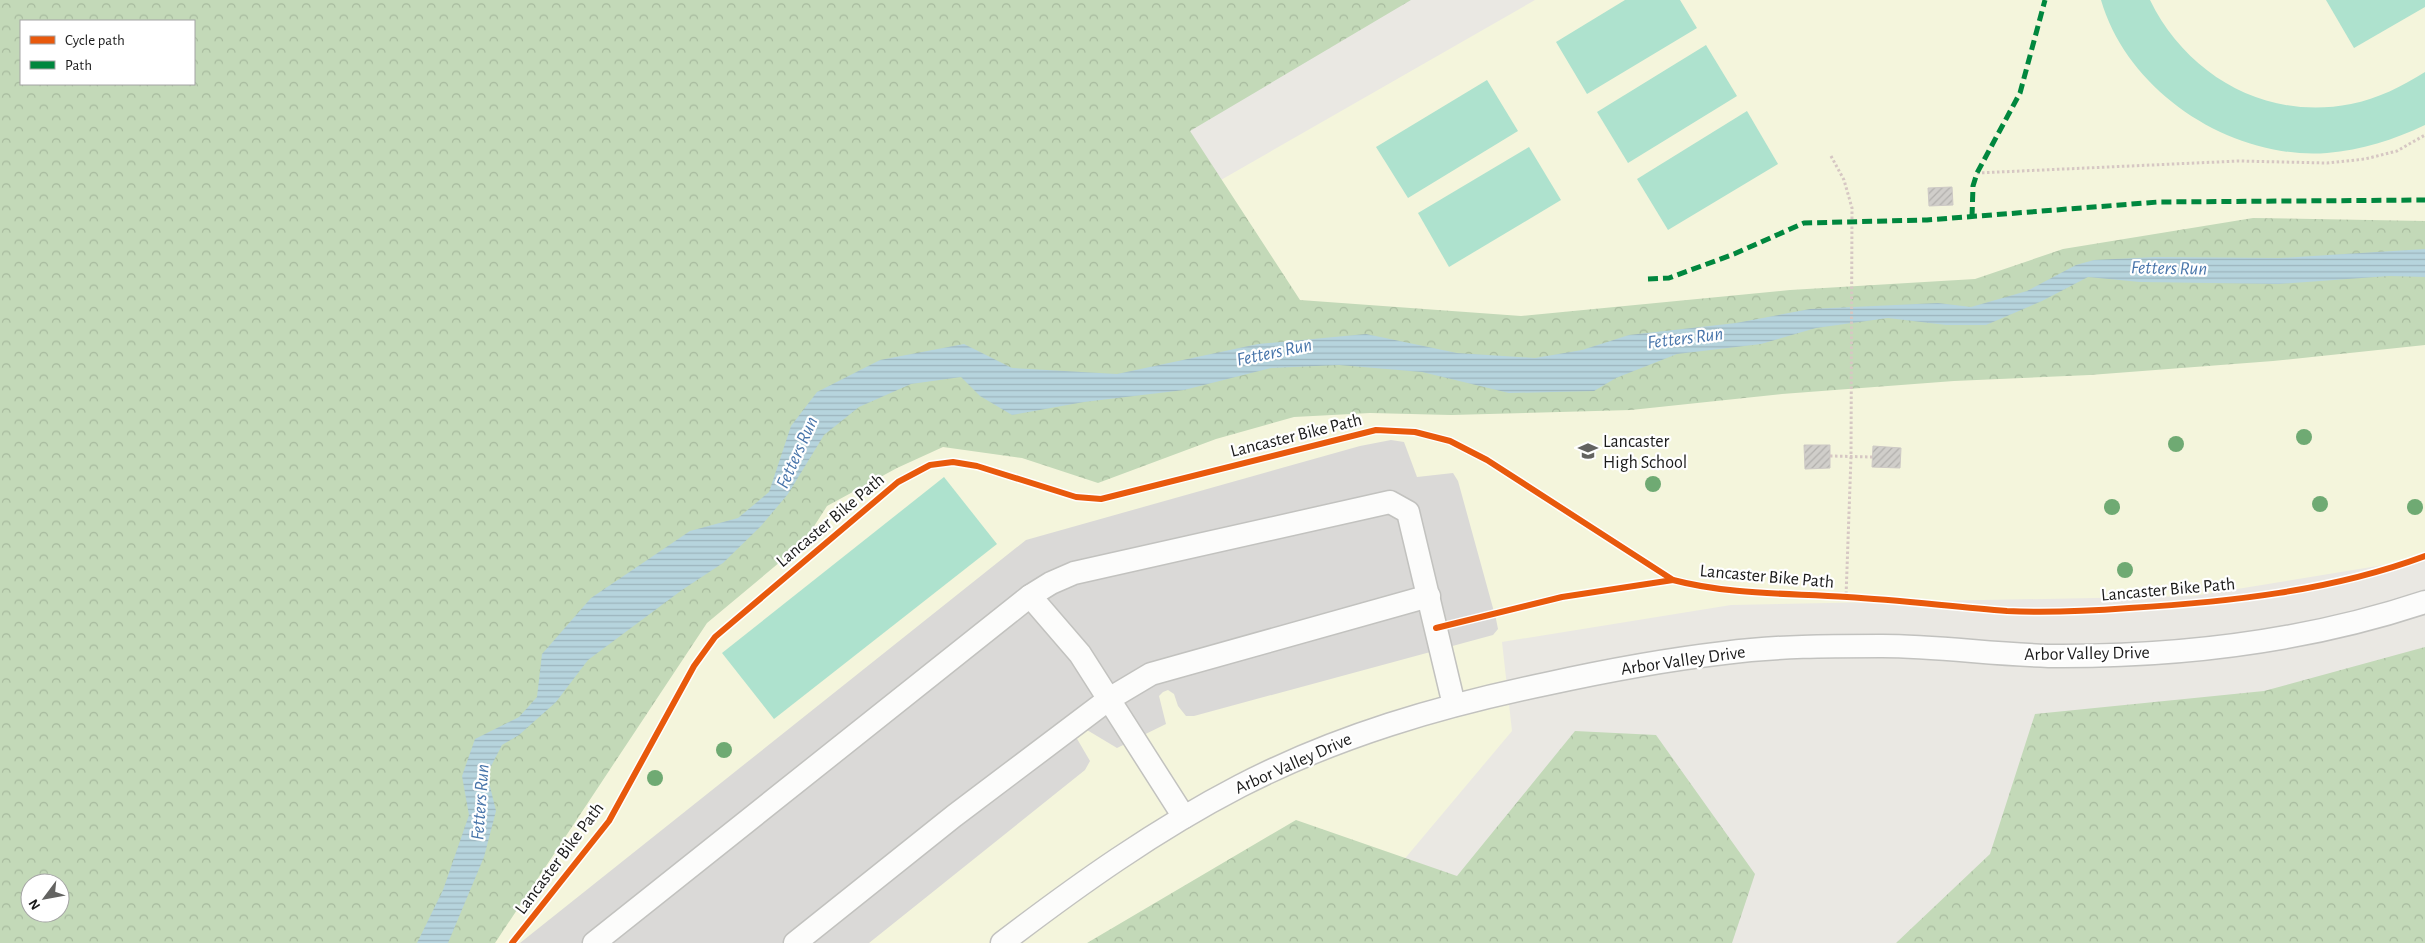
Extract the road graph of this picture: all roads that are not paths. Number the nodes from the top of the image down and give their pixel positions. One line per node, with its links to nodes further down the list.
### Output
1 (1030, 596): 2 (lane); 4 (lane); 7 (lane)
2 (1429, 596): 4 (lane); 5 (lane)
3 (2425, 602): 5 (lane, Arbor Valley Drive)
4 (1109, 699): 6 (lane); 8 (lane)
5 (1454, 705): 6 (lane, Arbor Valley Drive)
6 (1184, 816): 9 (lane, Arbor Valley Drive)
7 (594, 943)
8 (795, 943)
9 (1002, 943)

